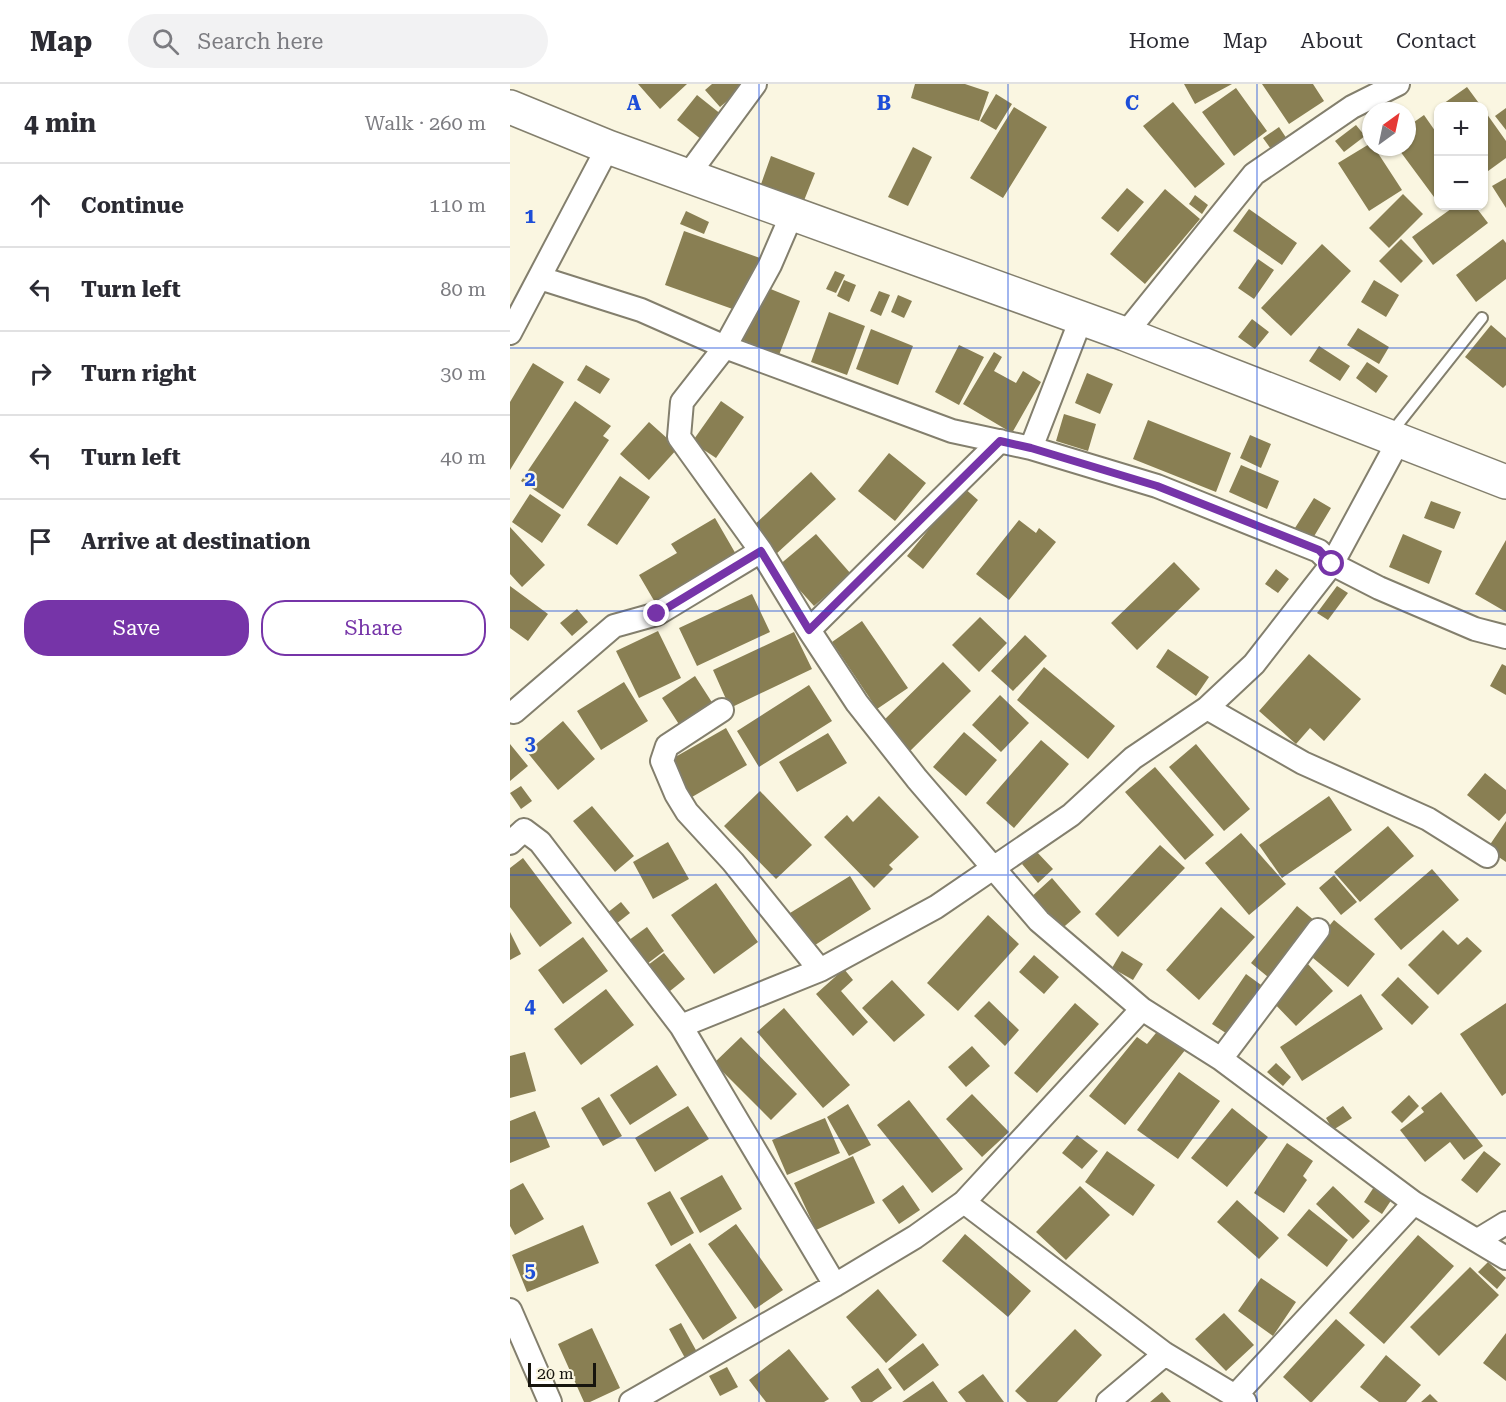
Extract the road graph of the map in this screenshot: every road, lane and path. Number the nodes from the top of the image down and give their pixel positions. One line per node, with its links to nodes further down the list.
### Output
1 (755, 84): 5 (street)
2 (1398, 84): 11 (street)
3 (510, 107): 4 (main road)
4 (608, 147): 5 (main road); 7 (street)
5 (688, 175): 6 (main road)
6 (792, 214): 9 (main road); 12 (street)
7 (540, 278): 10 (street); 12 (street)
8 (1482, 318): 13 (lane)
9 (1081, 319): 11 (main road); 15 (street)
10 (510, 333)
11 (1125, 334): 13 (main road)
12 (725, 347): 14 (street); 17 (street)
13 (1394, 438): 16 (main road); 18 (street)
14 (1000, 441): 15 (street); 19 (street)
15 (1031, 448): 18 (street)
16 (1506, 482)
17 (761, 551): 19 (street); 23 (street)
18 (1332, 564): 20 (street); 21 (street)
19 (809, 630): 26 (street)
20 (1506, 637)
21 (1207, 708): 25 (street); 26 (street)
22 (722, 710): 28 (street)
23 (514, 711)
24 (510, 843): 30 (street)
25 (1487, 856)
26 (994, 868): 28 (street); 29 (street)
27 (1318, 930): 31 (street)
28 (820, 970): 30 (street)
29 (1142, 1009): 31 (street); 32 (street)
30 (681, 1026): 37 (street)
31 (1221, 1059): 33 (street)
32 (964, 1202): 37 (street); 39 (street)
33 (1414, 1203): 35 (street); 40 (street)
34 (1506, 1223): 35 (street)
35 (1478, 1240): 36 (street)
36 (1506, 1258)
37 (835, 1285): 41 (street)
38 (510, 1310): 42 (street)
39 (1165, 1354): 40 (street); 43 (street)
40 (1240, 1399)
41 (638, 1401)
42 (550, 1402)
43 (1108, 1402)

